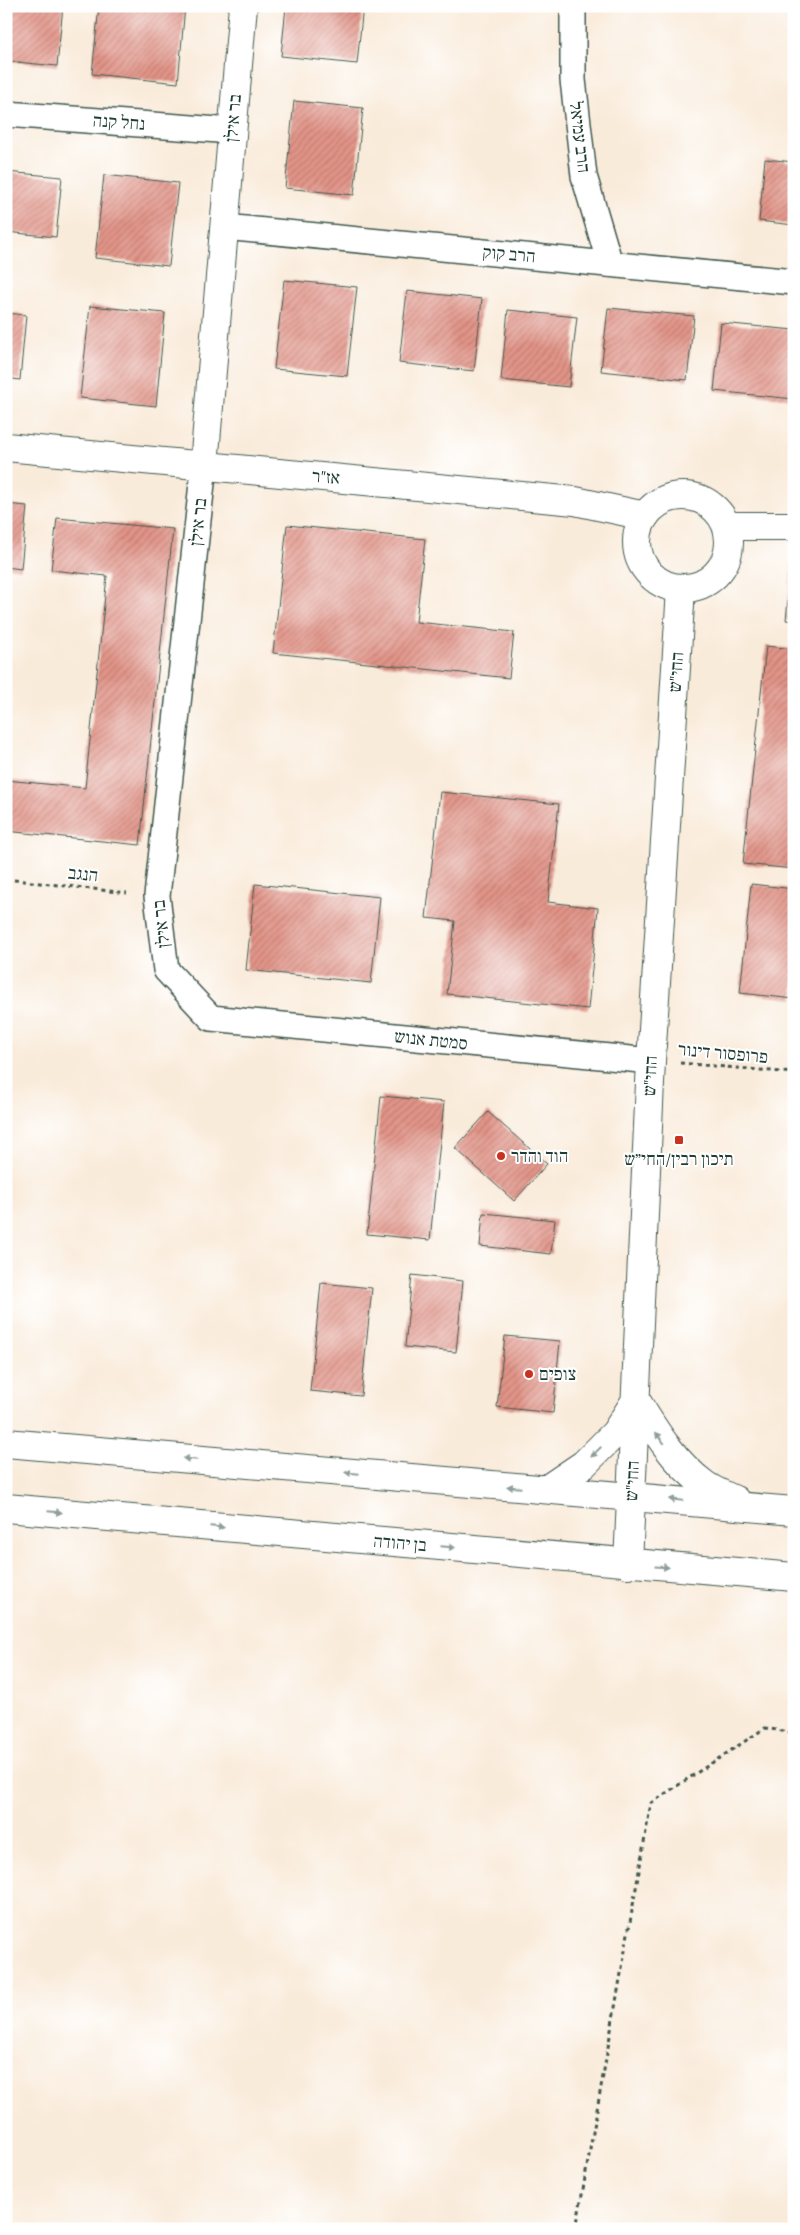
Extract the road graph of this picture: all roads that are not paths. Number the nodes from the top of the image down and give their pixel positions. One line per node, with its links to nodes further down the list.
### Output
1 (242, 6): 4 (street, בר אילן)
2 (574, 6): 6 (street, הרב עמיאל)
3 (6, 114): 4 (street, נחל קנה)
4 (232, 131): 5 (street, בר אילן)
5 (224, 227): 6 (street, הרב קוק); 9 (street, בר אילן)
6 (610, 264): 7 (street, הרב קוק)
7 (794, 282)
8 (6, 447): 9 (street, אז"ר)
9 (204, 466): 10 (street, אז"ר); 14 (street, בר אילן)
10 (644, 516): 11 (street); 13 (street)
11 (728, 526): 12 (street); 13 (street)
12 (794, 526)
13 (681, 589): 15 (street, החי"ש)
14 (211, 1018): 15 (street, סמטת אנוש)
15 (651, 1061): 16 (street, החי"ש)
16 (636, 1400): 18 (street, one-way to 18); 19 (street, החי"ש); 21 (street, one-way to 16)
17 (6, 1443): 18 (street, one-way to 17)
18 (547, 1490): 19 (street)
19 (631, 1495): 21 (street, one-way to 19); 23 (street, החי"ש)
20 (6, 1508): 23 (street, בן יהודה, one-way to 23)
21 (753, 1508): 22 (street)
22 (794, 1511)
23 (628, 1564): 24 (street, בן יהודה, one-way to 24)
24 (794, 1577)

